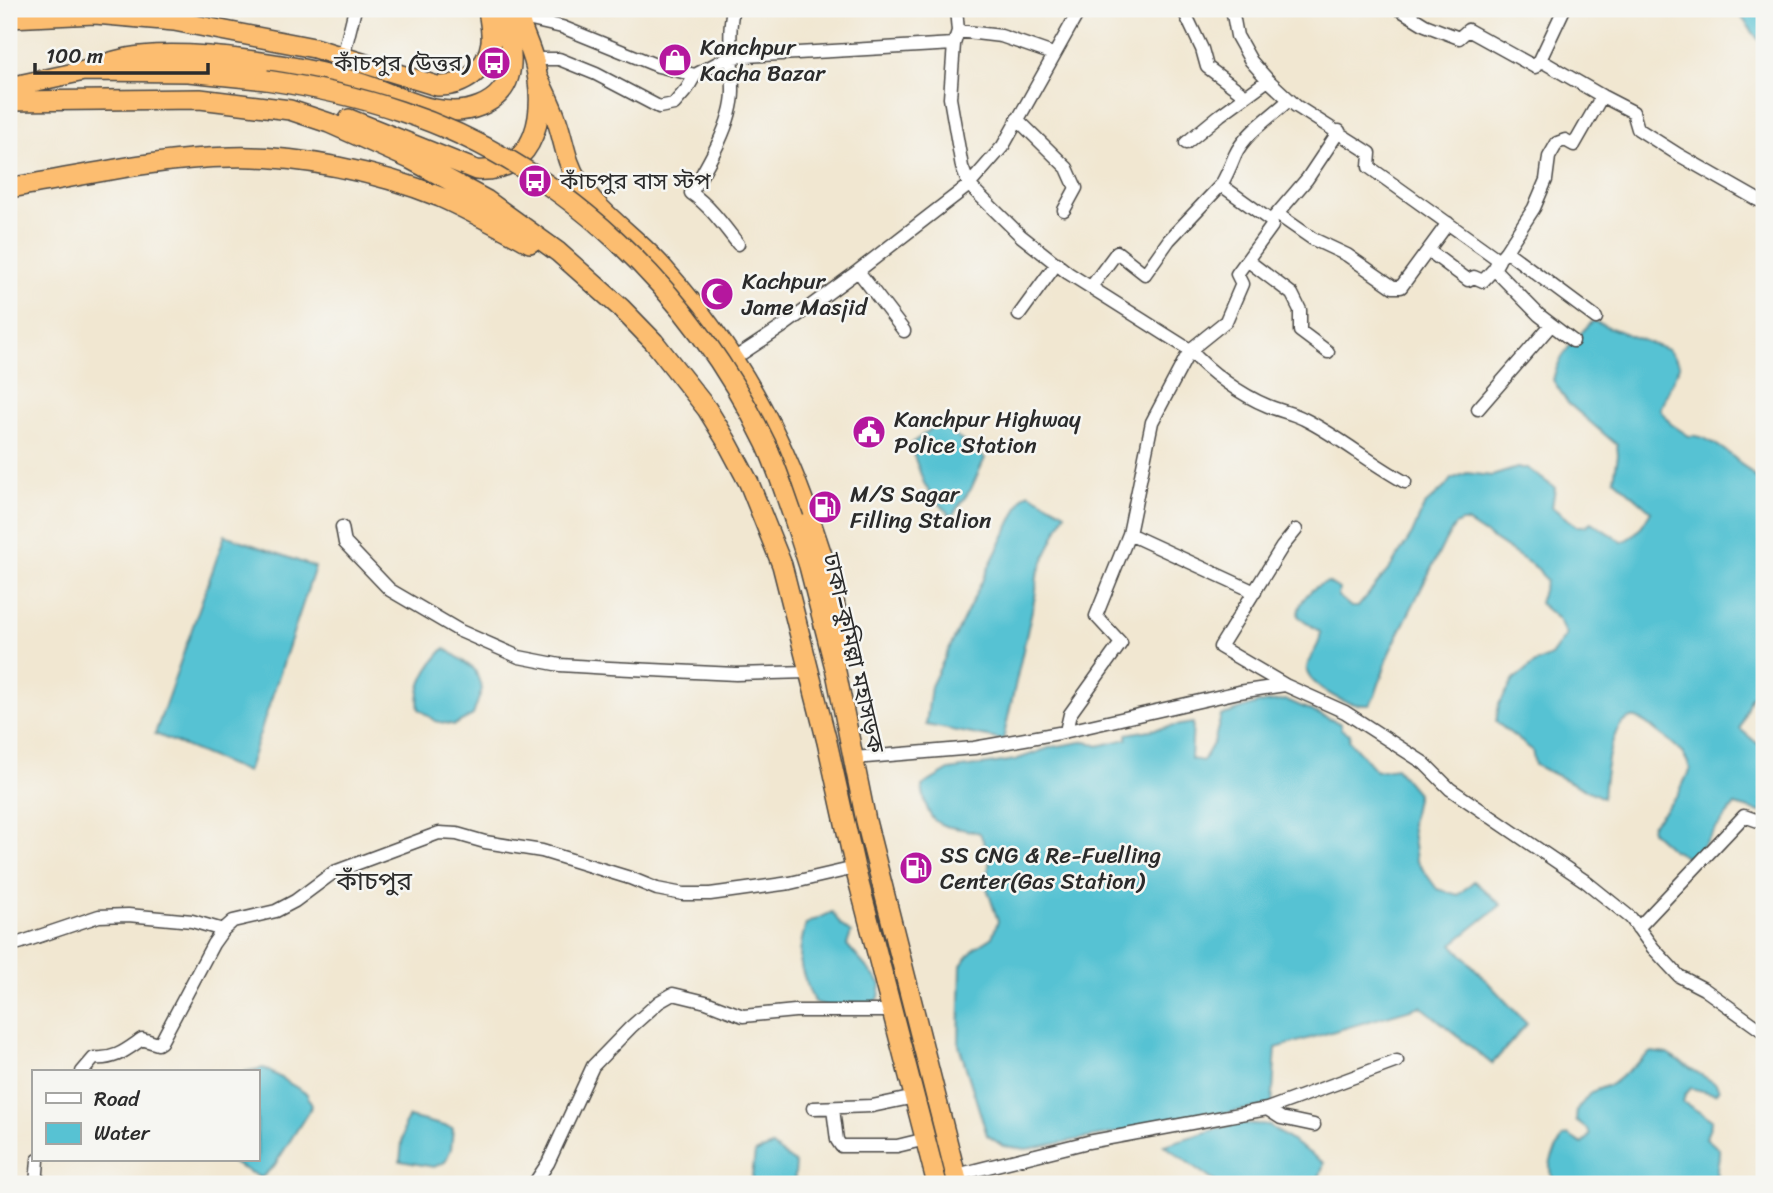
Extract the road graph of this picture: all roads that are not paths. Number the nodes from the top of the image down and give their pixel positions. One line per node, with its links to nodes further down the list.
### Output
1 (355, 9): 15 (street)
2 (488, 9): 15 (highway)
3 (733, 9): 16 (street)
4 (956, 9): 12 (street)
5 (1080, 9): 14 (street)
6 (1183, 9): 23 (street)
7 (1232, 9): 21 (street)
8 (1399, 9): 17 (street)
9 (1564, 9): 17 (street)
10 (512, 12): 18 (highway); 19 (highway); 20 (street)
11 (9, 18): 15 (highway)
12 (958, 31): 13 (street); 14 (street)
13 (954, 44): 16 (street); 30 (street)
14 (1053, 54): 27 (street)
15 (343, 57)
16 (729, 57): 20 (street); 37 (street)
17 (1540, 60): 24 (street)
18 (536, 69): 20 (street); 26 (highway); 52 (highway)
19 (84, 71): 22 (highway, ঢাকা–কুমিল্লা মহাসড়ক); 60 (highway, ঢাকা–কুমিল্লা মহাসড়ক, bridge)
20 (695, 75)
21 (1268, 80): 23 (street); 25 (street)
22 (9, 96): 26 (highway, ঢাকা–কুমিল্লা মহাসড়ক)
23 (1245, 96): 29 (street)
24 (1602, 96): 33 (street); 41 (street)
25 (1289, 100): 28 (street); 31 (street)
26 (290, 110): 39 (highway, ঢাকা–কুমিল্লা মহাসড়ক)
27 (1017, 119): 30 (street); 34 (street)
28 (1339, 131): 35 (street); 36 (street)
29 (1186, 143)
30 (970, 185): 42 (street); 43 (street)
31 (1222, 185): 35 (street); 44 (street)
32 (9, 188): 39 (highway)
33 (1758, 200)
34 (1064, 210)
35 (1274, 217): 38 (street); 40 (street)
36 (1448, 223): 38 (street); 41 (street)
37 (738, 244)
38 (1429, 251): 41 (street)
39 (558, 252): 59 (highway, ঢাকা–কুমিল্লা মহাসড়ক)
40 (1247, 260): 50 (street); 51 (street)
41 (1500, 260): 46 (street); 47 (street)
42 (1056, 263): 44 (street); 45 (street)
43 (858, 271): 48 (street); 52 (street)
44 (1091, 287): 50 (street)
45 (1019, 315)
46 (1596, 318)
47 (1551, 325): 49 (street); 53 (street)
48 (904, 331)
49 (1573, 341)
50 (1190, 350): 54 (street); 57 (street)
51 (1328, 352)
52 (735, 358): 60 (highway)
53 (1478, 409)
54 (1405, 482)
55 (342, 527): 59 (street)
56 (1296, 530): 58 (street)
57 (1129, 534): 58 (street); 62 (street)
58 (1255, 592): 61 (street)
59 (808, 672): 65 (highway, ঢাকা–কুমিল্লা মহাসড়ক)
60 (836, 672): 63 (highway, ঢাকা–কুমিল্লা মহাসড়ক)
61 (1285, 685): 62 (street); 66 (street)
62 (1066, 731): 63 (street)
63 (854, 758): 80 (highway, ঢাকা–কুমিল্লা মহাসড়ক)
64 (1764, 823): 66 (street)
65 (855, 868): 67 (street); 69 (highway, ঢাকা–কুমিল্লা মহাসড়ক)
66 (1638, 928): 70 (street)
67 (223, 930): 68 (street); 72 (street)
68 (19, 943)
69 (893, 1011): 73 (highway, ঢাকা–কুমিল্লা মহাসড়ক); 82 (street)
70 (1764, 1032)
71 (1397, 1061): 76 (street)
72 (84, 1070)
73 (915, 1097): 75 (street); 78 (highway, ঢাকা–কুমিল্লা মহাসড়ক)
74 (813, 1108): 75 (street)
75 (833, 1109): 78 (street)
76 (1267, 1109): 77 (street); 80 (street)
77 (1314, 1125)
78 (926, 1139): 83 (highway, ঢাকা–কুমিল্লা মহাসড়ক)
79 (38, 1162): 81 (street)
80 (957, 1180)
81 (36, 1184)
82 (534, 1184)
83 (937, 1184)

